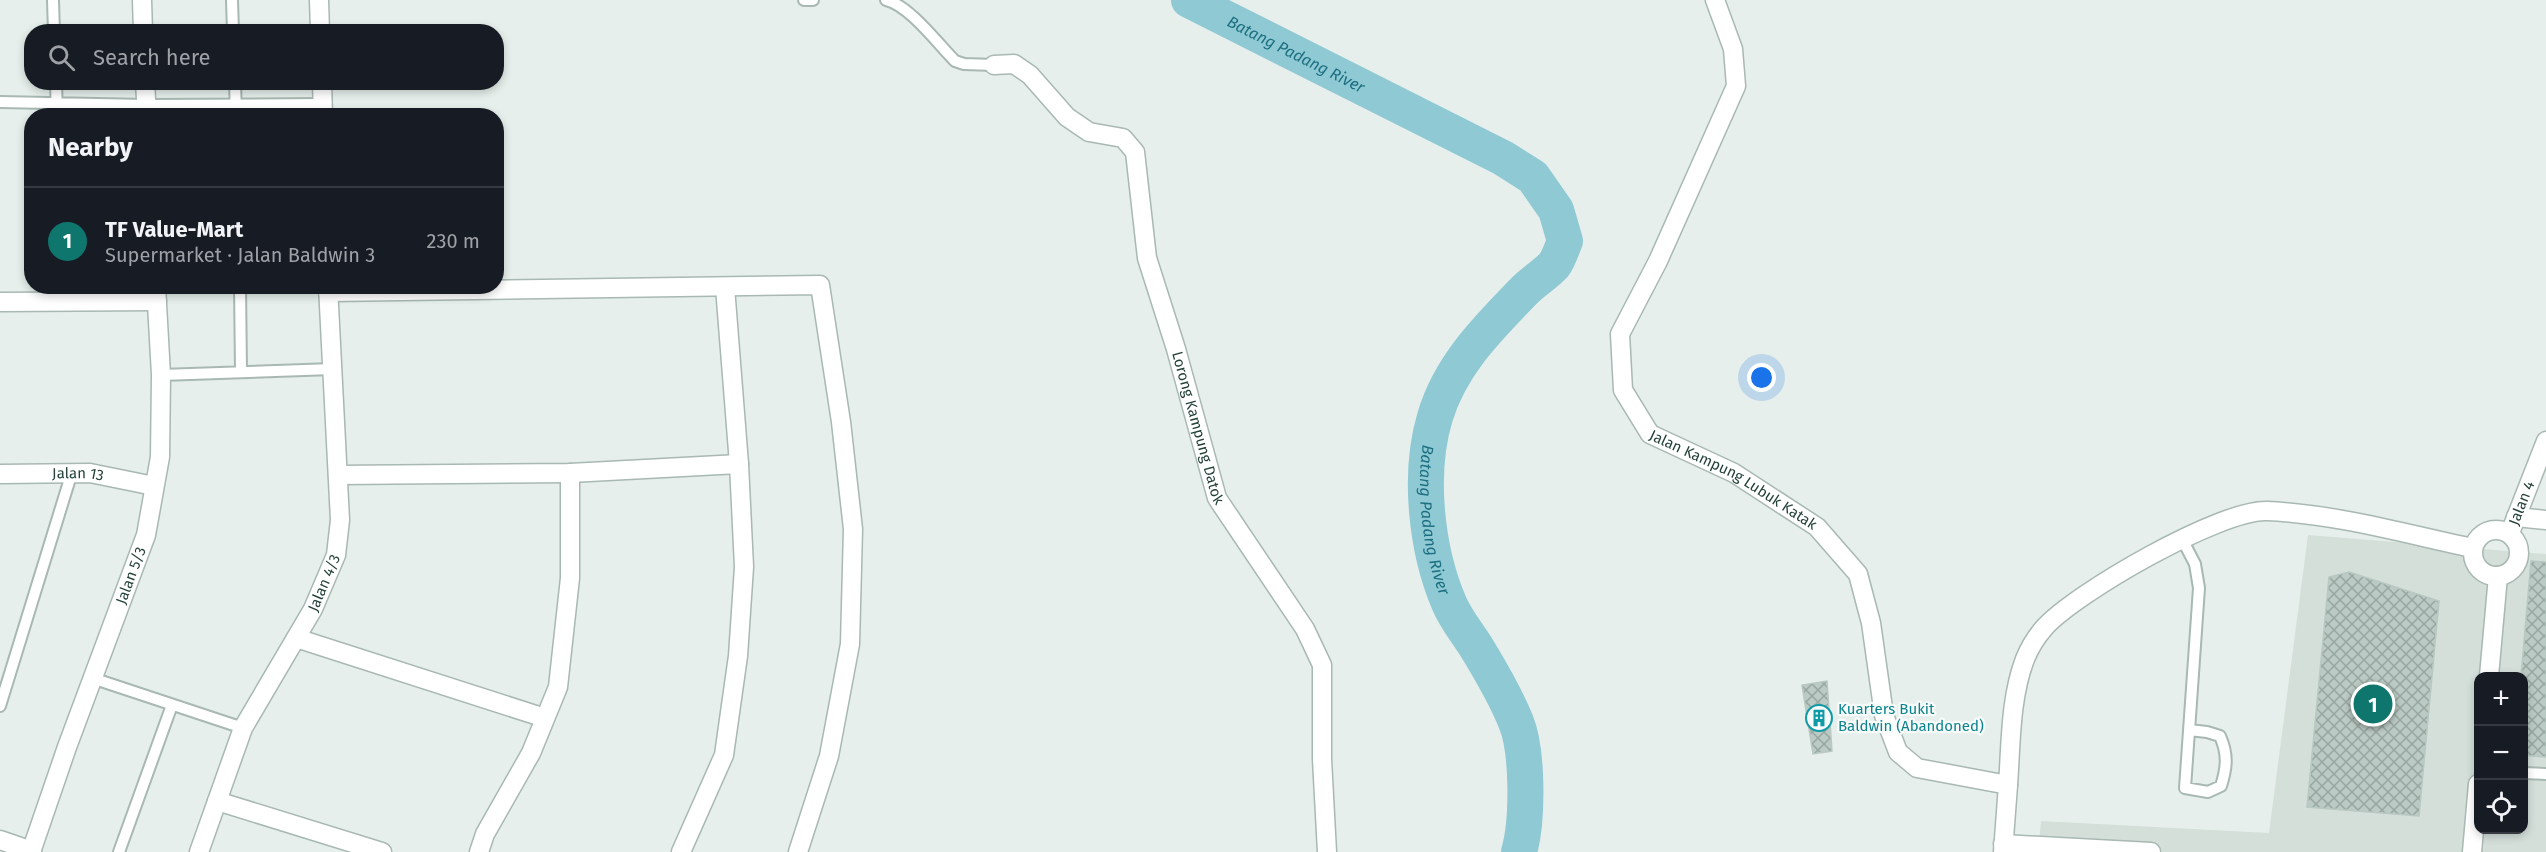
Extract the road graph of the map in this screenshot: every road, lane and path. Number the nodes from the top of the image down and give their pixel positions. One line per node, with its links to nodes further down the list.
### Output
1 (54, 0): 9 (lane)
2 (142, 0): 10 (street)
3 (232, 0): 11 (lane)
4 (319, 0): 12 (street)
5 (804, 0): 6 (lane)
6 (813, 0)
7 (885, 0): 13 (lane)
8 (1715, 0): 57 (street, Jalan Kampung Lubuk Katak)
9 (54, 24)
10 (143, 24)
11 (233, 24)
12 (320, 24)
13 (994, 64): 70 (street, Lorong Kampung Datok)
14 (56, 90): 19 (lane)
15 (145, 90): 22 (street)
16 (235, 90): 23 (lane)
17 (322, 90): 24 (street)
18 (0, 102): 19 (lane)
19 (56, 102): 20 (lane); 21 (lane)
20 (56, 108)
21 (124, 108)
22 (146, 108)
23 (236, 108)
24 (323, 108)
25 (725, 287): 26 (street); 36 (street); 69 (street)
26 (504, 288)
27 (58, 294): 28 (street); 31 (street)
28 (156, 294): 34 (street, Jalan 5/3)
29 (240, 294): 33 (lane)
30 (328, 294): 32 (street, Jalan 4/3)
31 (0, 302)
32 (333, 369): 33 (lane); 40 (street, Jalan 4/3)
33 (241, 371): 34 (lane)
34 (161, 375): 41 (street, Jalan 5/3)
35 (2546, 441): 43 (street, Jalan 4)
36 (740, 464): 38 (street); 68 (street)
37 (72, 472): 39 (street, Jalan 13); 41 (street, Jalan 13); 51 (lane)
38 (570, 473): 40 (street); 52 (street)
39 (0, 474)
40 (338, 475): 47 (street, Jalan 4/3)
41 (154, 486): 49 (street, Jalan 5/3)
42 (2546, 520): 43 (street)
43 (2513, 525): 45 (street); 46 (street)
44 (2182, 539): 45 (street); 54 (lane); 57 (street)
45 (2473, 548): 46 (street)
46 (2498, 576): 48 (street)
47 (296, 638): 52 (street); 53 (street, Jalan 4/3)
48 (2489, 672)
49 (92, 678): 50 (lane); 63 (street, Jalan 5/3)
50 (172, 705): 53 (lane); 64 (lane)
51 (0, 706)
52 (545, 718): 67 (street)
53 (243, 728): 58 (street, Jalan 4/3)
54 (2189, 730): 54 (lane)
55 (2528, 773): 56 (lane)
56 (2546, 774)
57 (2008, 785): 61 (street)
58 (217, 801): 65 (street, Jalan 4/3); 66 (street)
59 (2474, 829): 72 (street)
60 (0, 840): 63 (street)
61 (2003, 845): 62 (street)
62 (2120, 851): 71 (street)
63 (32, 852)
64 (119, 852)
65 (199, 852)
66 (382, 852)
67 (479, 852)
68 (681, 852)
69 (798, 852)
70 (1327, 852)
71 (2151, 852)
72 (2472, 852)

